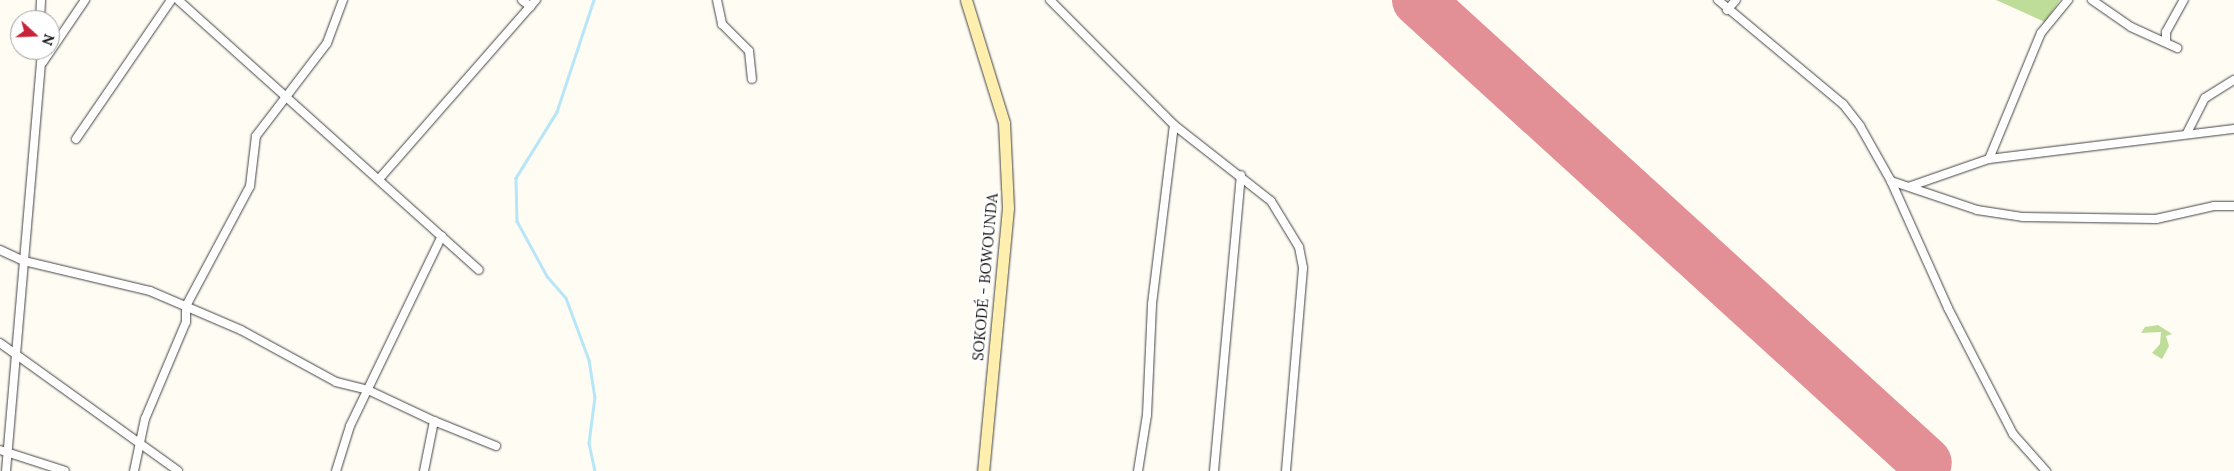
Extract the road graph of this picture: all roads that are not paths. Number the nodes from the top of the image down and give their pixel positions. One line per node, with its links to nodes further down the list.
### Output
1 (85, 0): 19 (street)
2 (171, 0): 26 (street)
3 (178, 0): 22 (street)
4 (343, 0): 22 (street)
5 (522, 0): 15 (street)
6 (536, 0): 15 (street)
7 (717, 0): 20 (street)
8 (966, 0): 51 (main road, SOKODÉ - BOWOUNDA)
9 (1050, 0): 23 (street)
10 (1718, 0): 16 (street)
11 (1736, 0): 16 (street)
12 (2068, 0): 27 (street)
13 (2092, 0): 17 (street)
14 (2184, 0): 17 (street)
15 (531, 7): 29 (street)
16 (1726, 10): 30 (street)
17 (2166, 42): 18 (street)
18 (2177, 48)
19 (43, 62): 35 (street)
20 (752, 79)
21 (2234, 80): 25 (street)
22 (285, 92): 29 (street); 37 (street)
23 (1174, 125): 28 (street); 52 (street)
24 (2234, 129): 25 (street)
25 (2187, 133): 27 (street)
26 (76, 139)
27 (1989, 159): 31 (street)
28 (1241, 175): 53 (street); 54 (street)
29 (380, 178): 33 (street)
30 (1892, 181): 31 (street); 55 (street)
31 (1911, 186): 32 (street)
32 (2234, 206)
33 (442, 236): 36 (street); 40 (street)
34 (0, 250): 35 (street)
35 (24, 261): 37 (street); 39 (street)
36 (479, 270)
37 (186, 306): 40 (street); 42 (street)
38 (0, 343): 39 (street)
39 (16, 356): 42 (street); 44 (street)
40 (368, 390): 41 (street); 49 (street)
41 (434, 421): 43 (street); 50 (street)
42 (141, 444): 47 (street); 48 (street)
43 (496, 446)
44 (4, 451): 45 (street); 46 (street)
45 (6, 471)
46 (65, 471)
47 (134, 471)
48 (178, 471)
49 (336, 471)
50 (424, 471)
51 (983, 471)
52 (1138, 471)
53 (1214, 471)
54 (1286, 471)
55 (2046, 471)

